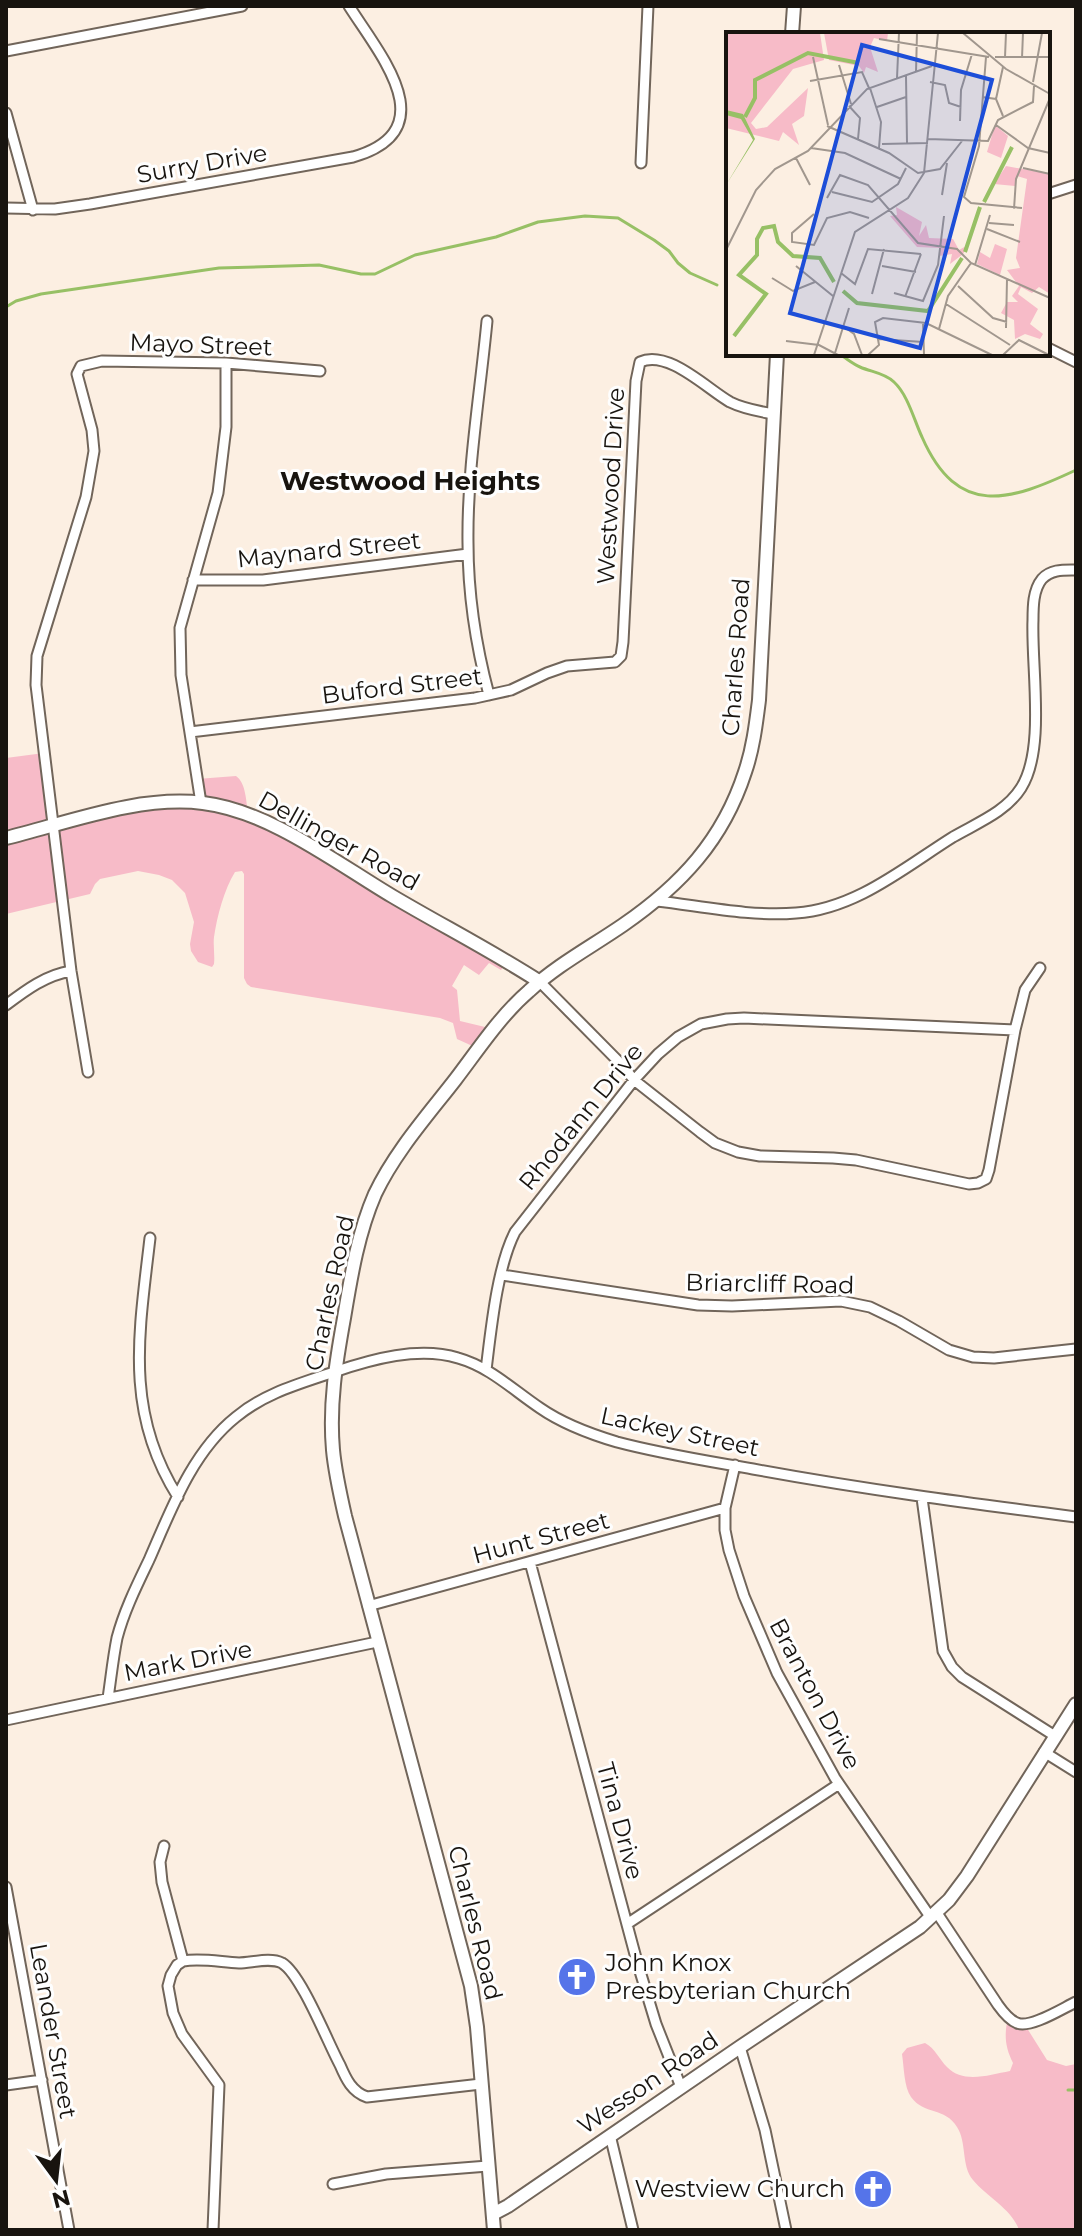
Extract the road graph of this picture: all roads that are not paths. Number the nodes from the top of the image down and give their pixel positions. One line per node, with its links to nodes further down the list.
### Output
1 (242, 6): 7 (street)
2 (349, 6): 13 (street, Surry Drive)
3 (638, 6): 4 (street)
4 (648, 6): 9 (street)
5 (794, 6): 6 (street)
6 (792, 32)
7 (6, 51)
8 (6, 113): 13 (street)
9 (641, 163)
10 (1076, 185): 11 (street)
11 (1050, 193)
12 (6, 208): 13 (street, Surry Drive)
13 (33, 210)
14 (487, 321): 21 (street)
15 (1050, 349): 17 (street)
16 (777, 356): 20 (street, Charles Road)
17 (1076, 362)
18 (226, 363): 19 (street, Mayo Street); 23 (street); 28 (street, Mayo Street)
19 (320, 371)
20 (773, 414): 24 (street, Westwood Drive); 30 (street, Charles Road)
21 (468, 554): 23 (street, Maynard Street); 25 (street)
22 (1076, 570): 30 (street)
23 (193, 580): 26 (street)
24 (615, 662): 25 (street, Buford Street)
25 (489, 695): 26 (street, Buford Street)
26 (190, 732): 27 (street)
27 (201, 803): 28 (street, Dellinger Road); 33 (street, Dellinger Road)
28 (52, 826): 29 (street, Dellinger Road); 32 (street)
29 (6, 838)
30 (657, 901): 33 (street, Charles Road)
31 (1040, 968): 35 (street)
32 (71, 971): 34 (street); 36 (street)
33 (540, 982): 37 (street); 42 (street, Charles Road)
34 (6, 1005)
35 (1015, 1030): 37 (street, Rhodann Drive); 37 (street)
36 (88, 1072)
37 (634, 1080): 39 (street, Rhodann Drive)
38 (150, 1238): 44 (street)
39 (502, 1275): 40 (street, Briarcliff Road); 41 (street, Rhodann Drive)
40 (1076, 1349)
41 (486, 1370): 42 (street, Lackey Street); 43 (street, Lackey Street)
42 (334, 1372): 44 (street, Lackey Street); 49 (street, Charles Road)
43 (735, 1465): 45 (street, Lackey Street); 46 (street, Branton Drive)
44 (178, 1497): 51 (street, Lackey Street)
45 (922, 1498): 47 (street, Lackey Street); 54 (street)
46 (725, 1508): 48 (street, Hunt Street); 57 (street, Branton Drive)
47 (1076, 1517)
48 (530, 1562): 49 (street, Hunt Street); 61 (street, Tina Drive)
49 (368, 1606): 50 (street, Charles Road)
50 (377, 1642): 51 (street, Mark Drive); 66 (street, Charles Road)
51 (108, 1698): 53 (street, Mark Drive)
52 (1076, 1704): 54 (street, Wesson Road)
53 (6, 1720)
54 (1055, 1736): 55 (street, Wesson Road)
55 (1044, 1752): 56 (street); 60 (street, Wesson Road)
56 (1076, 1772)
57 (839, 1784): 60 (street, Branton Drive); 61 (street)
58 (164, 1846): 62 (street)
59 (6, 1887): 65 (street, Leander Street)
60 (934, 1916): 63 (street, Branton Drive); 64 (street, Wesson Road)
61 (627, 1924): 68 (street, Tina Drive)
62 (183, 1961): 66 (street); 74 (street)
63 (1076, 2002)
64 (740, 2047): 68 (street, Wesson Road); 77 (street)
65 (42, 2080): 67 (street); 73 (street, Leander Street)
66 (481, 2084): 70 (street, Charles Road)
67 (6, 2085)
68 (681, 2087): 69 (street, Wesson Road)
69 (610, 2135): 72 (street, Wesson Road); 76 (street)
70 (488, 2166): 71 (street); 72 (street, Charles Road)
71 (333, 2184)
72 (493, 2214): 75 (street, Charles Road)
73 (69, 2230)
74 (213, 2230)
75 (494, 2230)
76 (633, 2230)
77 (786, 2230)

